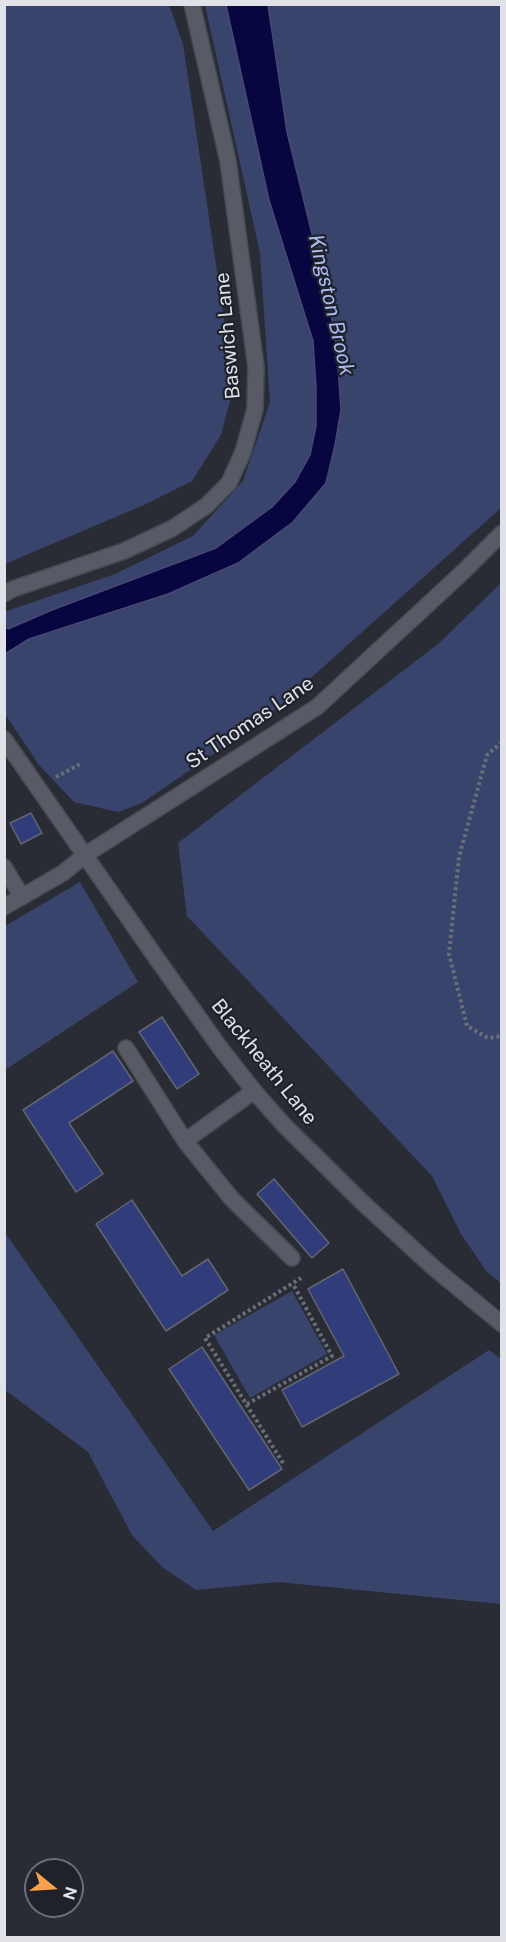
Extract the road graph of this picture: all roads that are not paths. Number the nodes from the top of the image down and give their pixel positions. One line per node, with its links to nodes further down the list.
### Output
1 (192, 4): 3 (street, Baswich Lane)
2 (501, 533): 5 (street, St Thomas Lane)
3 (4, 594)
4 (4, 739): 5 (street, Blackheath Lane)
5 (85, 855): 7 (street, St Thomas Lane); 10 (street, Blackheath Lane)
6 (4, 867): 7 (street)
7 (22, 897): 8 (street, St Thomas Lane)
8 (4, 907)
9 (126, 1048): 11 (street)
10 (254, 1090): 11 (street); 13 (street, Blackheath Lane)
11 (184, 1141): 12 (street)
12 (292, 1258)
13 (501, 1324)

